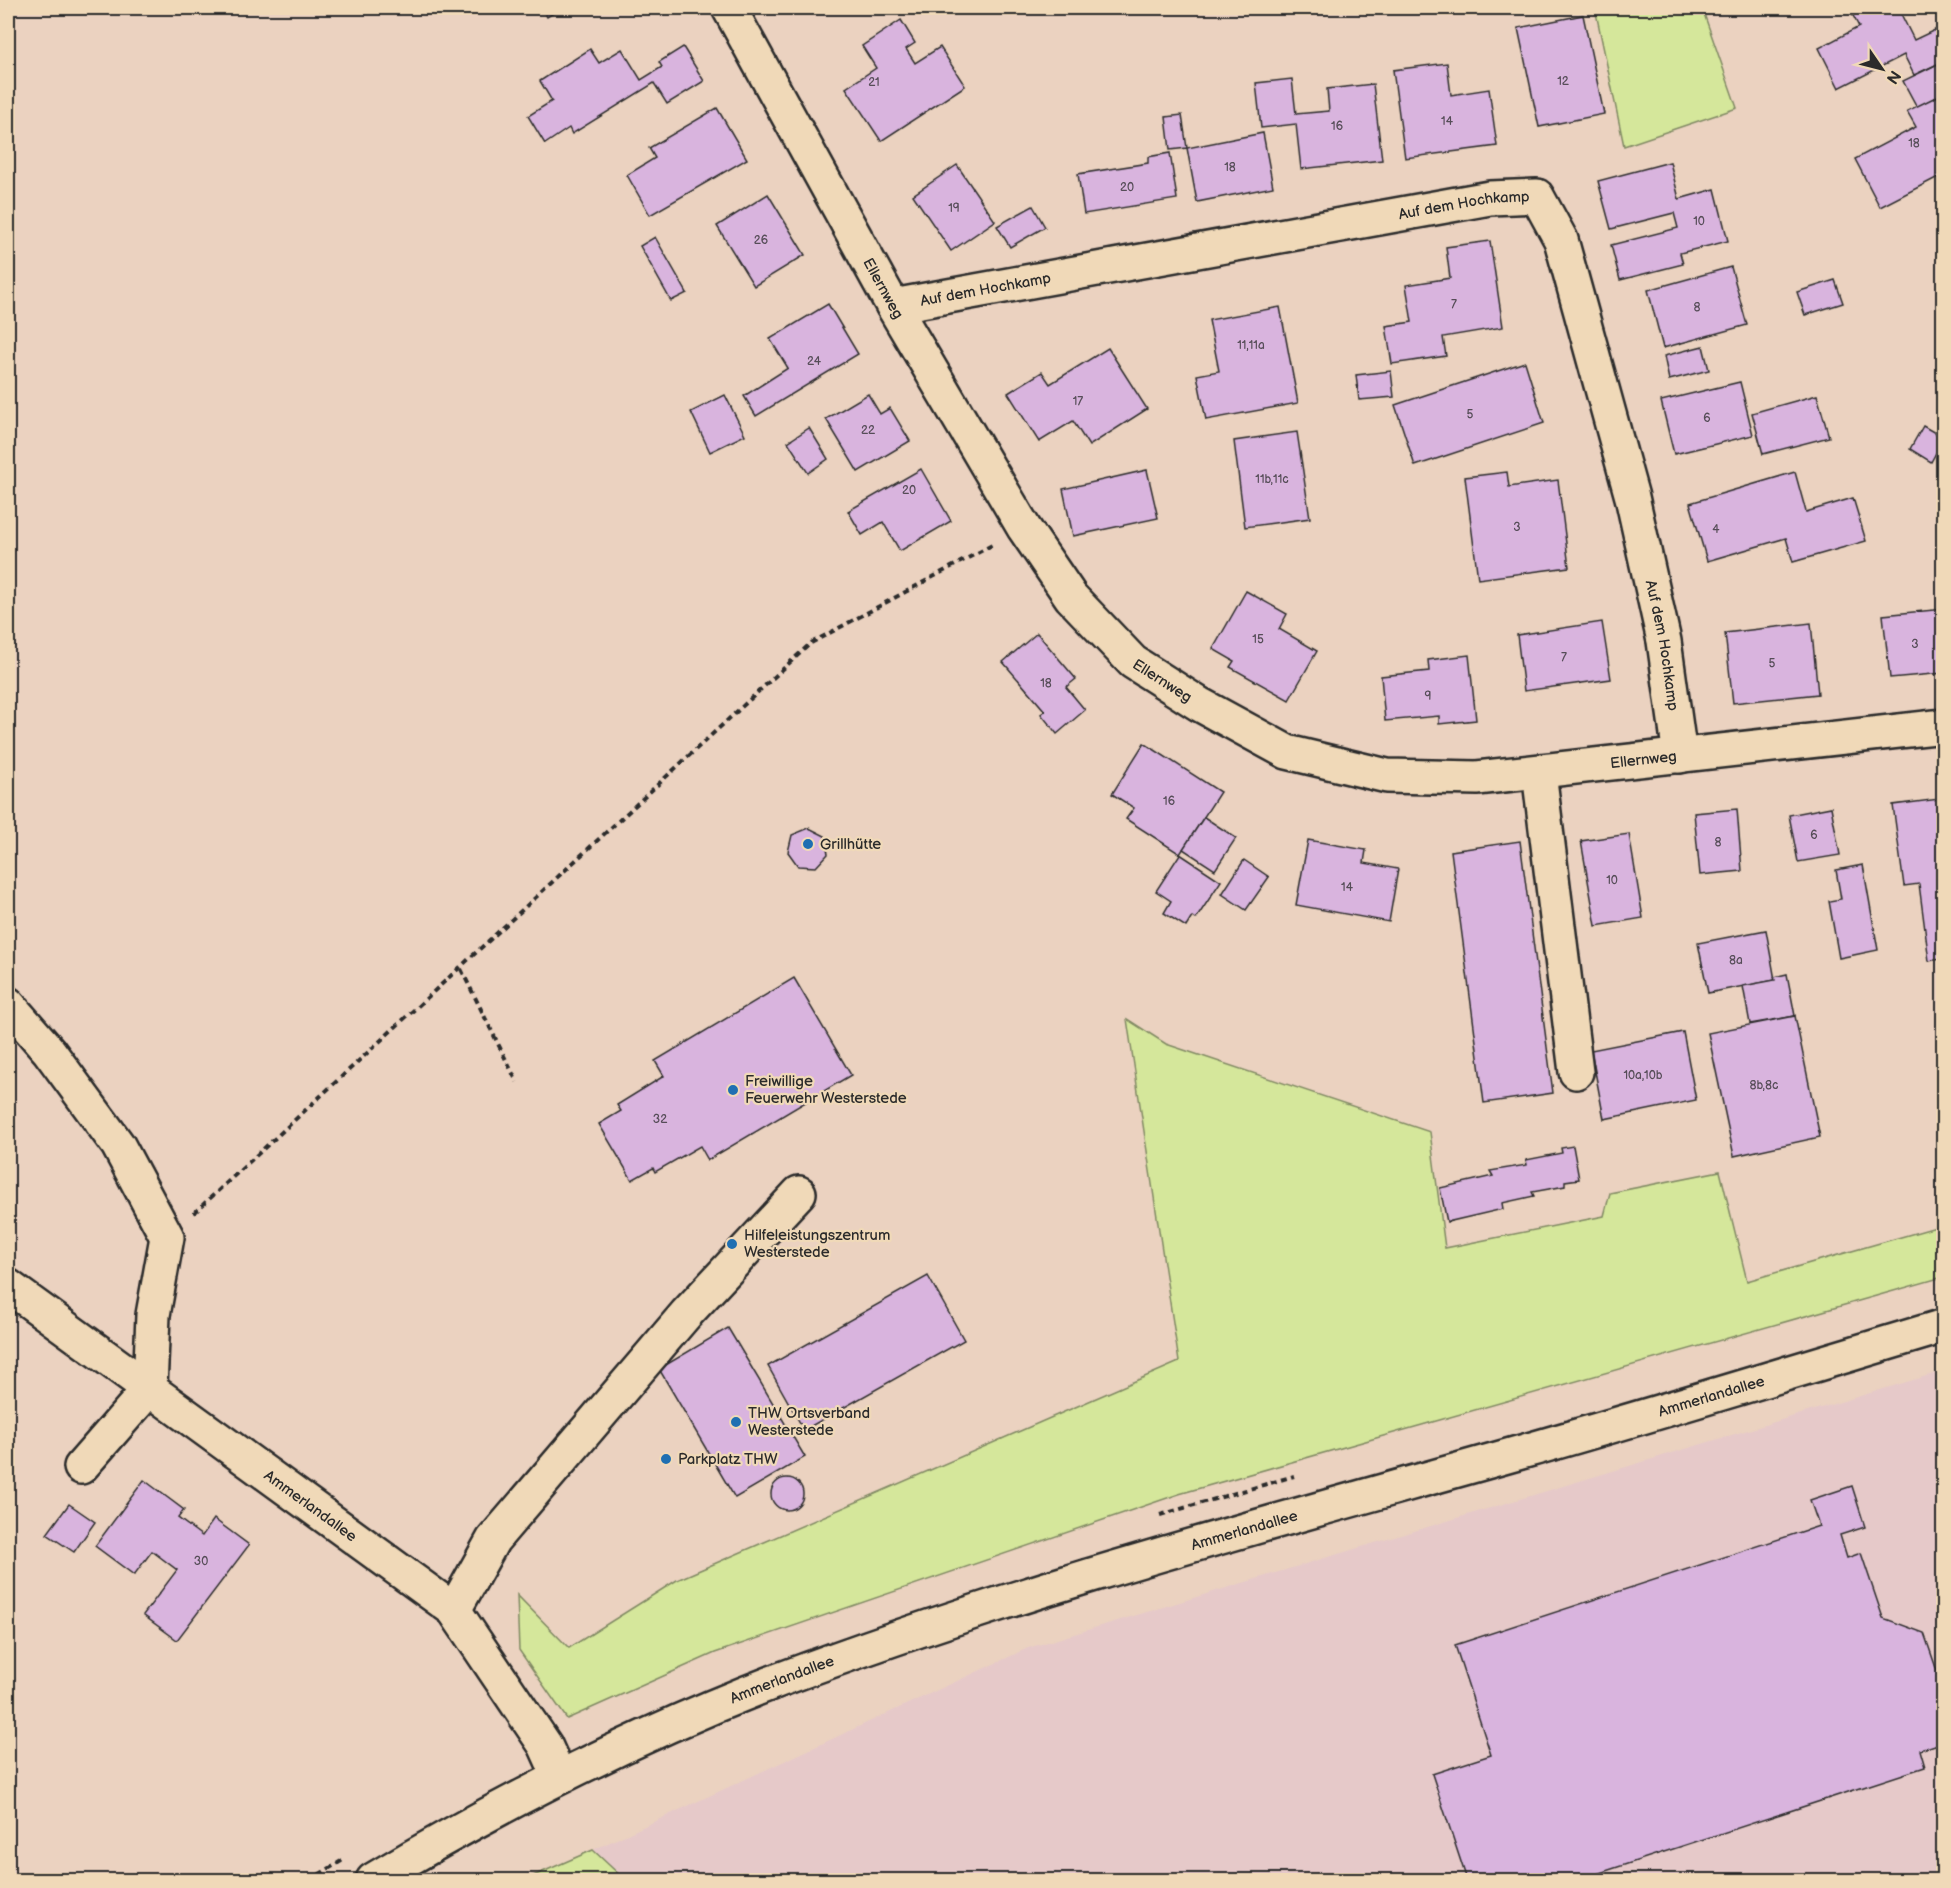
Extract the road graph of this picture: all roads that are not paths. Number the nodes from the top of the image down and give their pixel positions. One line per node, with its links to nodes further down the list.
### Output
1 (729, 8): 2 (street, Ellernweg)
2 (893, 306): 4 (street, Auf dem Hochkamp); 5 (street, Ellernweg)
3 (1944, 726): 4 (street, Ellernweg)
4 (1680, 756): 5 (street, Ellernweg)
5 (1539, 772): 7 (street)
6 (8, 1004): 11 (street)
7 (1576, 1072)
8 (799, 1193): 13 (street)
9 (8, 1286): 11 (street, Ammerlandallee)
10 (1944, 1326): 14 (street, Ammerlandallee)
11 (150, 1388): 12 (street); 13 (street, Ammerlandallee)
12 (81, 1467)
13 (454, 1610): 14 (street, Ammerlandallee)
14 (559, 1776): 15 (street, Ammerlandallee)
15 (373, 1881)

